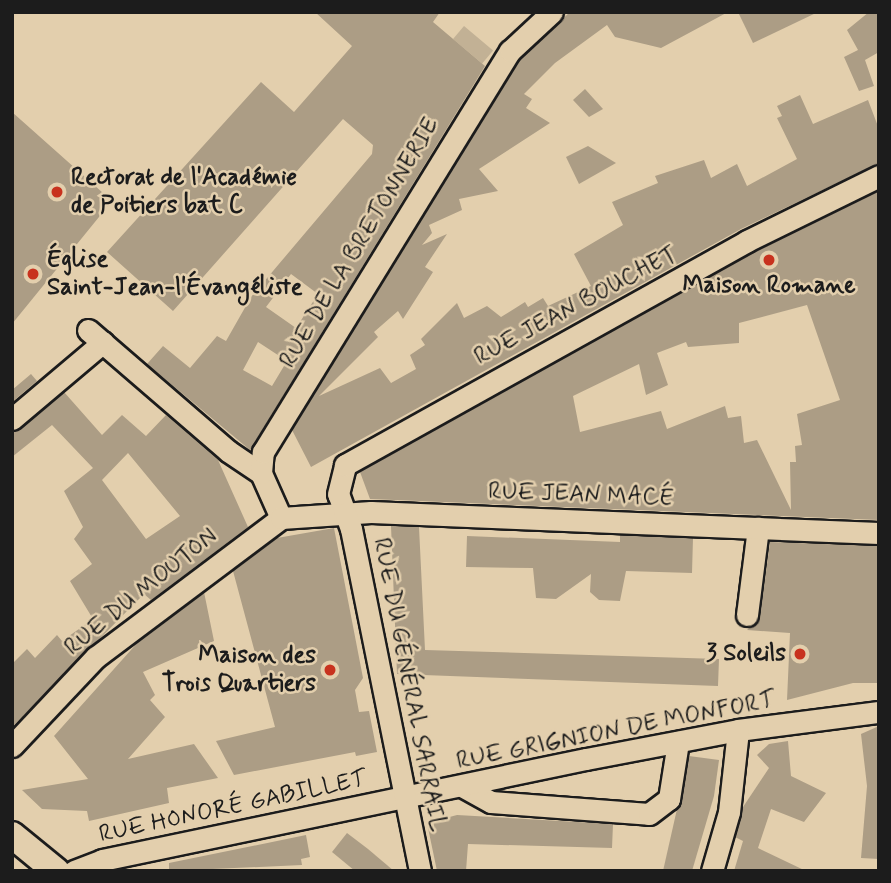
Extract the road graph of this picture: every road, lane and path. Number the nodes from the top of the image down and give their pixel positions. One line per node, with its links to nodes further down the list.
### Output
1 (552, 12): 4 (street, RUE DE LA BRETONNERIE)
2 (879, 176): 5 (street, RUE JEAN BOUCHET)
3 (12, 419): 4 (street)
4 (261, 473): 6 (street)
5 (343, 511): 6 (street, RUE JEAN MACÉ); 7 (street, RUE JEAN MACÉ); 15 (street, RUE DU GÉNÉRAL SARRAIL)
6 (281, 518): 13 (street, RUE DU MOUTON)
7 (758, 528): 8 (street, RUE JEAN MACÉ); 9 (street)
8 (879, 533)
9 (747, 615)
10 (879, 712): 11 (street, RUE GRIGNION DE MONFORT)
11 (738, 730): 12 (street, RUE GRIGNION DE MONFORT); 20 (street)
12 (678, 742): 14 (street, RUE GRIGNION DE MONFORT); 14 (street)
13 (12, 746)
14 (462, 786): 15 (street, RUE GRIGNION DE MONFORT)
15 (404, 798): 18 (street, RUE HONORÉ GABILLET); 19 (street, RUE DU GÉNÉRAL SARRAIL)
16 (12, 835): 17 (main road)
17 (56, 871)
18 (74, 871)
19 (420, 871)
20 (712, 871)

